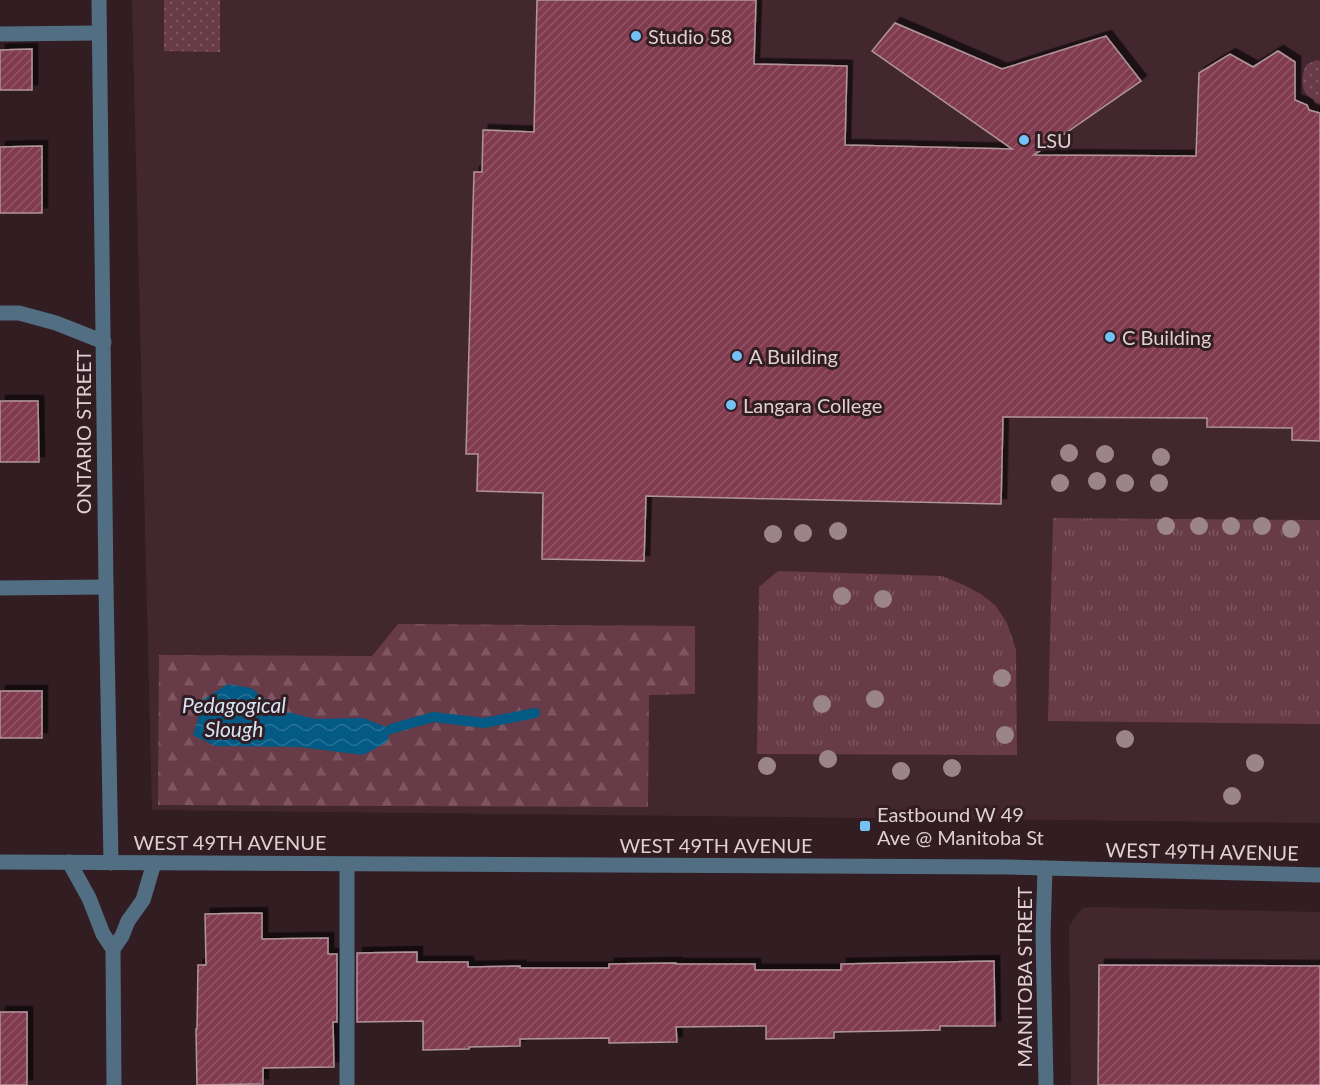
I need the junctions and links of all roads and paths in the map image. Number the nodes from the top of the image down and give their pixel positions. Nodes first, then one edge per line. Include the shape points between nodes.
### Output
1 (99, 0) edge
2 (99, 33) junction
3 (0, 34) edge
4 (0, 313) edge
5 (104, 342) junction
6 (106, 587) junction
7 (0, 588) edge
8 (0, 862) edge
9 (69, 862) junction
10 (111, 863) junction
11 (154, 863) junction
12 (347, 864) junction
13 (1045, 868) junction
14 (1320, 875) edge
15 (113, 949) junction
16 (114, 1085) edge
17 (347, 1085) edge
18 (1046, 1085) edge

1 - 2 street, ONTARIO STREET
2 - 3 street
2 - 5 street, ONTARIO STREET
4 - 5 street via 19,313 56,323
5 - 6 street, ONTARIO STREET
6 - 7 street
6 - 10 street, ONTARIO STREET
8 - 9 street, WEST 49TH AVENUE
9 - 10 street, WEST 49TH AVENUE
9 - 15 street
10 - 11 street, WEST 49TH AVENUE
11 - 12 street, WEST 49TH AVENUE
11 - 15 street via 143,900
12 - 13 street, WEST 49TH AVENUE
12 - 17 street
13 - 14 street, WEST 49TH AVENUE
13 - 18 street, MANITOBA STREET
15 - 16 street

